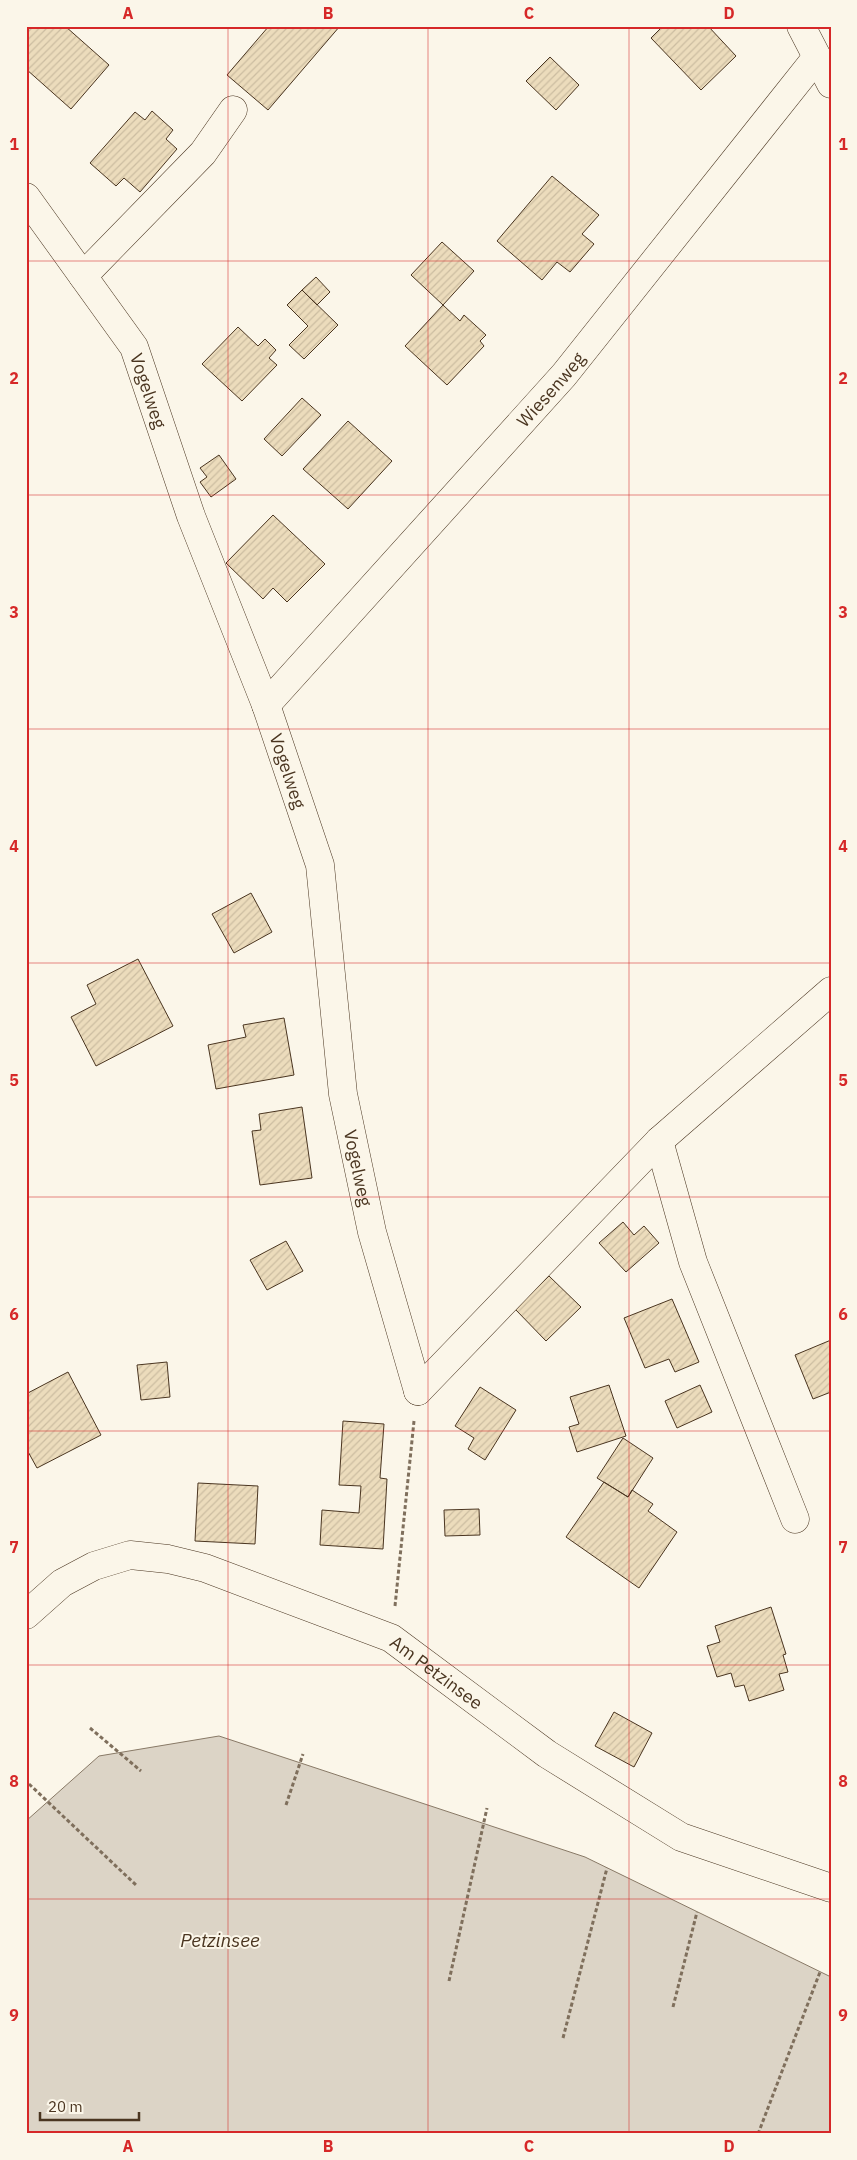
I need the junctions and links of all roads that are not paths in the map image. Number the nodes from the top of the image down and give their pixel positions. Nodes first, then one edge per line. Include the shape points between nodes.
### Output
1 (801, 26) edge
2 (817, 57) junction
3 (831, 84) edge
4 (233, 110) dead end
5 (26, 197) edge
6 (83, 276) junction
7 (266, 705) junction
8 (831, 992) edge
9 (659, 1141) junction
10 (794, 1519) dead end
11 (26, 1615) edge
12 (831, 1888) edge

1 - 2 street
2 - 3 street
2 - 7 street, Wiesenweg via 564,375
4 - 6 street via 203,153
5 - 6 street, Vogelweg
6 - 7 street, Vogelweg via 134,347 191,516
7 - 9 street, Vogelweg via 320,865 343,1094 372,1232 418,1391
8 - 9 street
9 - 10 street via 693,1262
11 - 12 street, Am Petzinsee via 62,1583 94,1566 130,1555 168,1558 205,1568 392,1638 547,1754 681,1837

